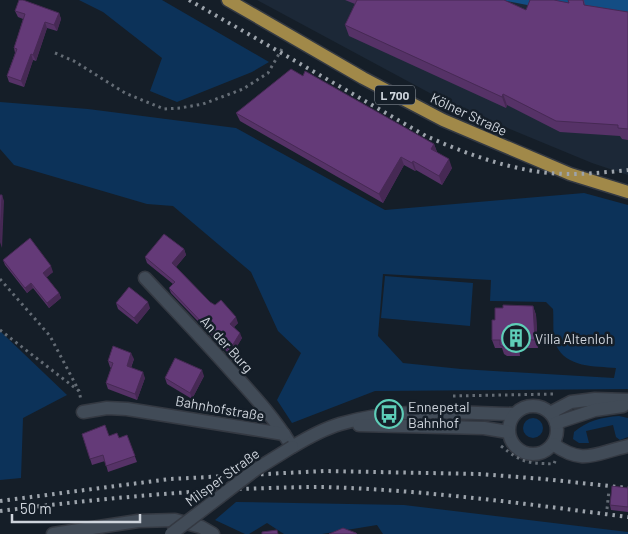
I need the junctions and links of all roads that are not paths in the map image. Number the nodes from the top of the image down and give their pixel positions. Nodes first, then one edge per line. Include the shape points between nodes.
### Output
1 (228, 0) edge
2 (628, 192) edge
3 (144, 278) dead end
4 (628, 400) edge
5 (628, 406) edge
6 (83, 412) road end
7 (515, 414) junction
8 (553, 418) junction
9 (340, 424) junction
10 (508, 432) junction
11 (284, 434) junction
12 (628, 446) edge
13 (292, 447) junction
14 (558, 447) junction
15 (53, 534) edge
16 (171, 534) edge
17 (213, 534) edge

1 - 2 main road, Kölner Straße / L 700 via 363,78 444,120 570,174
3 - 11 street, An der Burg via 205,341
4 - 8 street via 571,402
5 - 8 street
6 - 11 street, Bahnhofstraße via 127,408
7 - 8 street via 528,406 544,409
7 - 9 street via 389,414
7 - 10 street
8 - 14 street
9 - 10 street via 484,428
9 - 13 street
10 - 14 street via 514,446 526,454
11 - 13 street
12 - 14 street via 587,457
13 - 16 street, Milsper Straße, bridge via 255,470
15 - 17 street via 138,521 175,520

